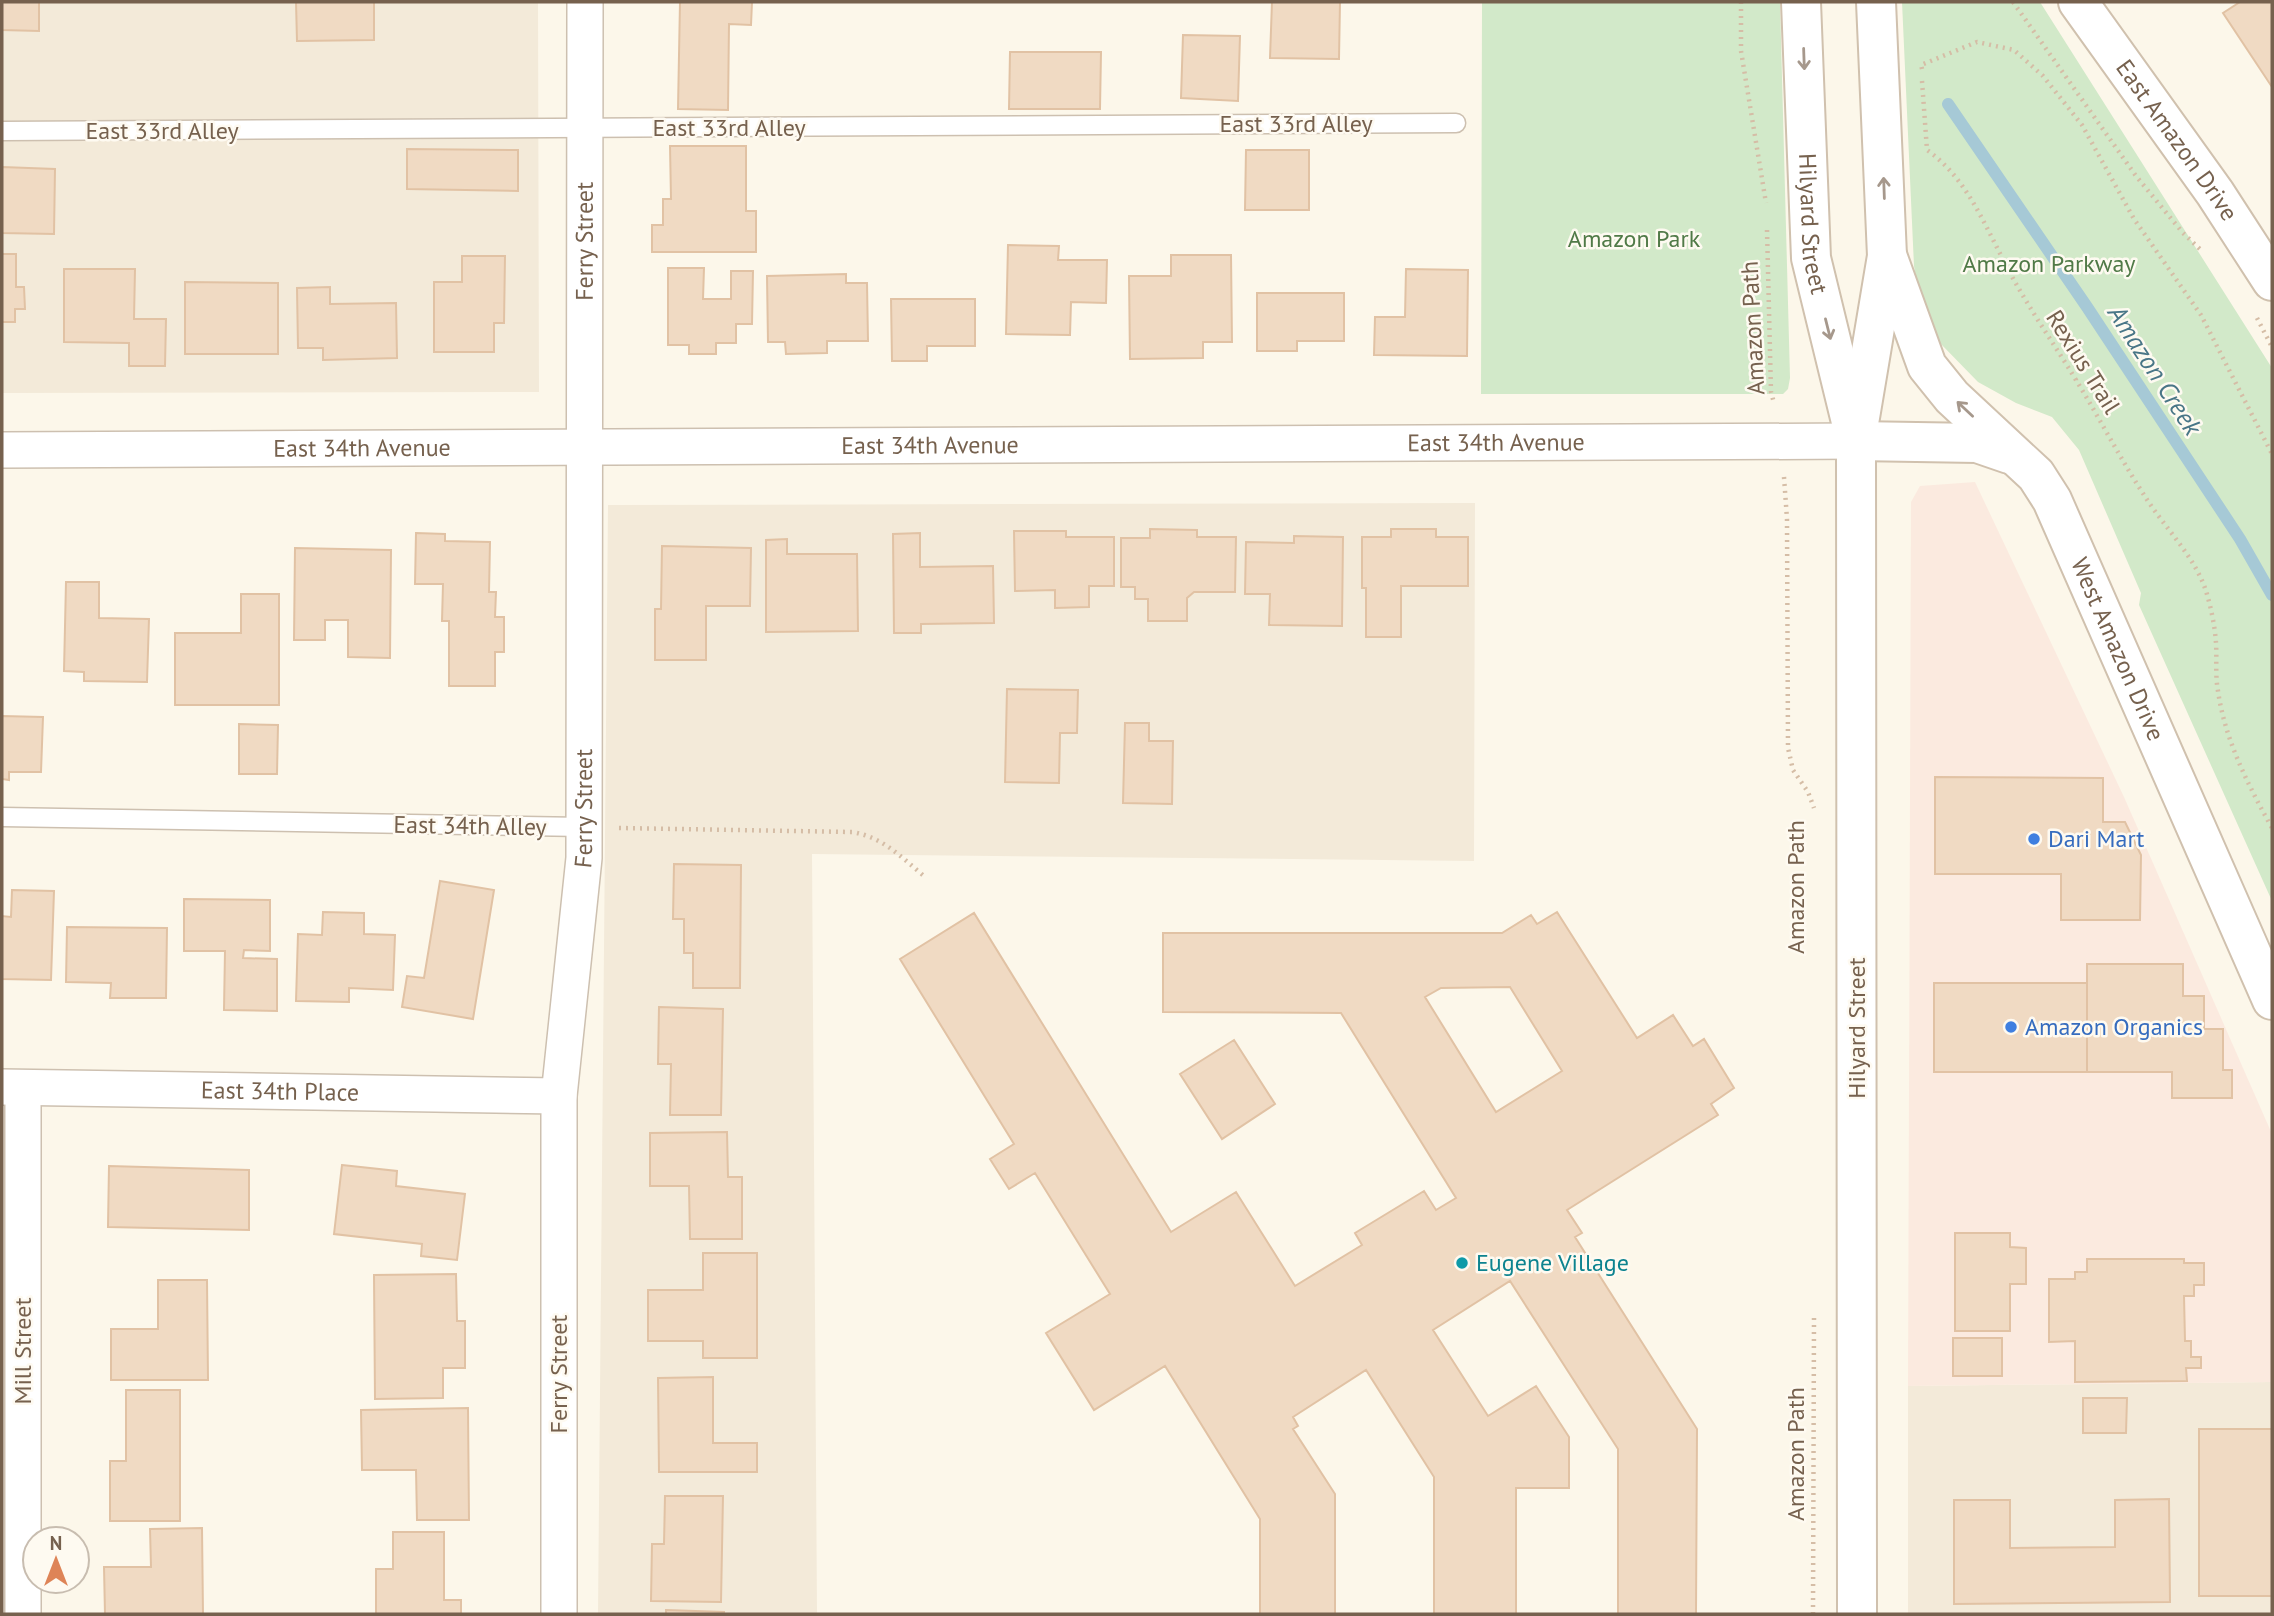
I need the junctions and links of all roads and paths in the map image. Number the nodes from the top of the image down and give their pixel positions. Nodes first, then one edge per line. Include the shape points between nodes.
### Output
1 (585, 2) edge
2 (1741, 2) edge
3 (1801, 2) edge
4 (1876, 2) edge
5 (2014, 2) edge
6 (2078, 2) edge
7 (1456, 123) dead end
8 (584, 129) junction
9 (2, 131) edge
10 (1766, 215) dead end
11 (1767, 229) dead end
12 (2206, 255) dead end
13 (1887, 256) junction
14 (2272, 281) edge
15 (2256, 315) dead end
16 (2272, 346) edge
17 (1782, 440) junction
18 (1856, 441) junction
19 (584, 447) junction
20 (2, 450) edge
21 (2272, 454) edge
22 (2015, 456) junction
23 (1815, 815) dead end
24 (2, 817) edge
25 (584, 827) junction
26 (2272, 828) edge
27 (924, 876) dead end
28 (2272, 1000) edge
29 (13, 1087) edge
30 (559, 1096) junction
31 (1814, 1309) dead end
32 (23, 1614) edge
33 (559, 1614) edge
34 (1813, 1614) edge
35 (1857, 1614) edge

1 - 8 street, Ferry Street
2 - 10 path via 1741,51
3 -> 18 main road, Hilyard Street via 1811,258
13 -> 4 main road, Hilyard Street
5 - 12 path via 2136,176
6 - 14 main road, East Amazon Drive
7 - 8 lane, East 33rd Alley
8 - 9 lane, East 33rd Alley
8 - 19 street, Ferry Street
11 - 17 path, Amazon Path via 1771,392
13 - 18 main road, Hilyard Street
22 -> 13 main road via 1952,397 1927,366
15 - 16 path
17 - 18 street, East 34th Avenue
17 - 19 street, East 34th Avenue
17 - 23 path, Amazon Path via 1788,748 1793,770 1808,792
18 - 22 main road, West Amazon Drive via 1977,443
18 - 35 main road, Hilyard Street
19 - 20 street, East 34th Avenue
19 - 25 street, Ferry Street
21 - 26 path, Rexius Trail via 2200,315 2134,219 2082,125 2043,76 2014,50 1977,43 1921,65 1927,150 1954,175 1972,201 2020,293 2206,590 2216,640 2217,690 2227,734
22 - 28 main road, West Amazon Drive via 2036,475 2052,500
24 - 25 lane, East 34th Alley
25 - 27 path, East 34th Alley via 852,832 884,842
25 - 30 street, Ferry Street
29 - 30 street, East 34th Place
29 - 32 street, Mill Street
30 - 33 street, Ferry Street
31 - 34 path, Amazon Path

